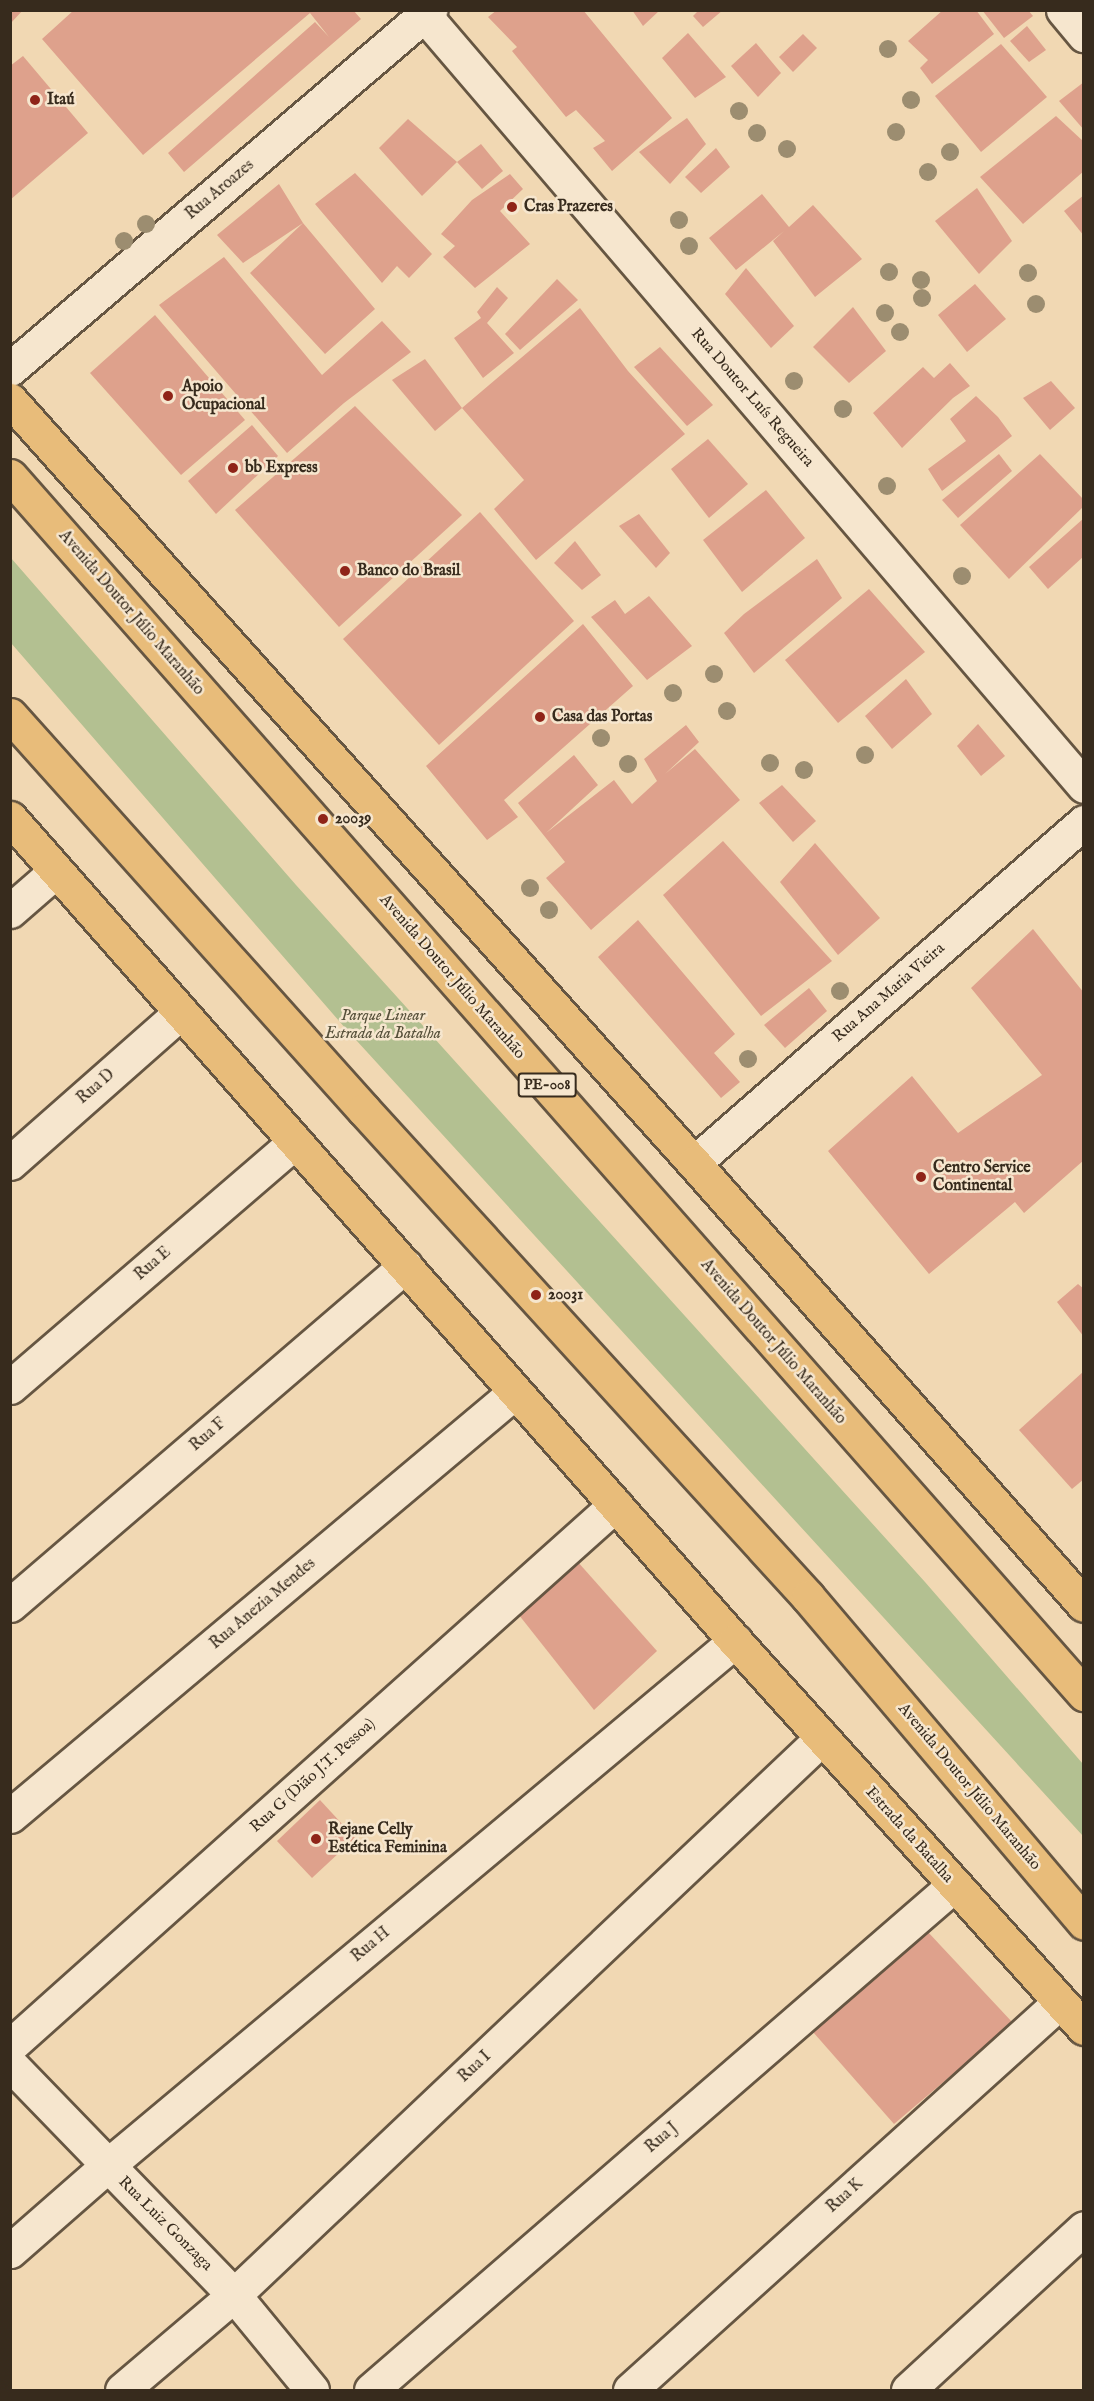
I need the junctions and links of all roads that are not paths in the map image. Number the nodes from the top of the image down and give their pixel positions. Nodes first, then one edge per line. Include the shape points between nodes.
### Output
1 (1063, 10) edge
2 (425, 12) edge
3 (1083, 35) edge
4 (10, 369) edge
5 (10, 400) edge
6 (10, 476) edge
7 (10, 715) edge
8 (1083, 786) edge
9 (10, 818) edge
10 (1083, 822) edge
11 (56, 870) junction
12 (10, 911) edge
13 (181, 1012) junction
14 (295, 1142) junction
15 (10, 1163) edge
16 (694, 1163) junction
17 (405, 1266) junction
18 (10, 1387) edge
19 (515, 1392) junction
20 (615, 1505) junction
21 (10, 1605) edge
22 (1083, 1605) edge
23 (735, 1641) junction
24 (1083, 1694) edge
25 (822, 1738) junction
26 (10, 1816) edge
27 (954, 1885) junction
28 (1083, 1923) edge
29 (1060, 2002) junction
30 (1083, 2028) edge
31 (10, 2046) edge
32 (10, 2064) edge
33 (107, 2166) junction
34 (1083, 2228) edge
35 (10, 2251) edge
36 (234, 2295) junction
37 (122, 2391) edge
38 (312, 2391) edge
39 (371, 2391) edge
40 (630, 2391) edge
41 (908, 2391) edge

1 - 3 street
2 - 4 street, Rua Aroazes
2 - 8 street, Rua Doutor Luís Regueira
5 - 16 main road
6 - 24 main road, Avenida Doutor Júlio Maranhão / PE-008
7 - 28 main road, Avenida Doutor Júlio Maranhão via 808,1597
9 - 11 main road
10 - 16 street, Rua Ana Maria Vieira
11 - 12 street
11 - 13 main road
13 - 14 main road
13 - 15 street, Rua D
14 - 17 main road
14 - 18 street, Rua E
16 - 22 main road
17 - 19 main road
17 - 21 street, Rua F
19 - 20 main road
19 - 26 street, Rua Anezia Mendes
20 - 23 main road
20 - 31 street, Rua G (Dião J.T. Pessoa)
23 - 25 main road, Estrada da Batalha
23 - 33 street, Rua H
25 - 27 main road, Estrada da Batalha
25 - 36 street, Rua I
27 - 29 main road, Estrada da Batalha
27 - 39 street, Rua J
29 - 30 main road, Estrada da Batalha
29 - 40 street, Rua K
32 - 33 street, Rua Luiz Gonzaga
33 - 35 street, Rua H
33 - 36 street, Rua Luiz Gonzaga
34 - 41 street
36 - 37 street, Rua I
36 - 38 street, Rua Luiz Gonzaga

